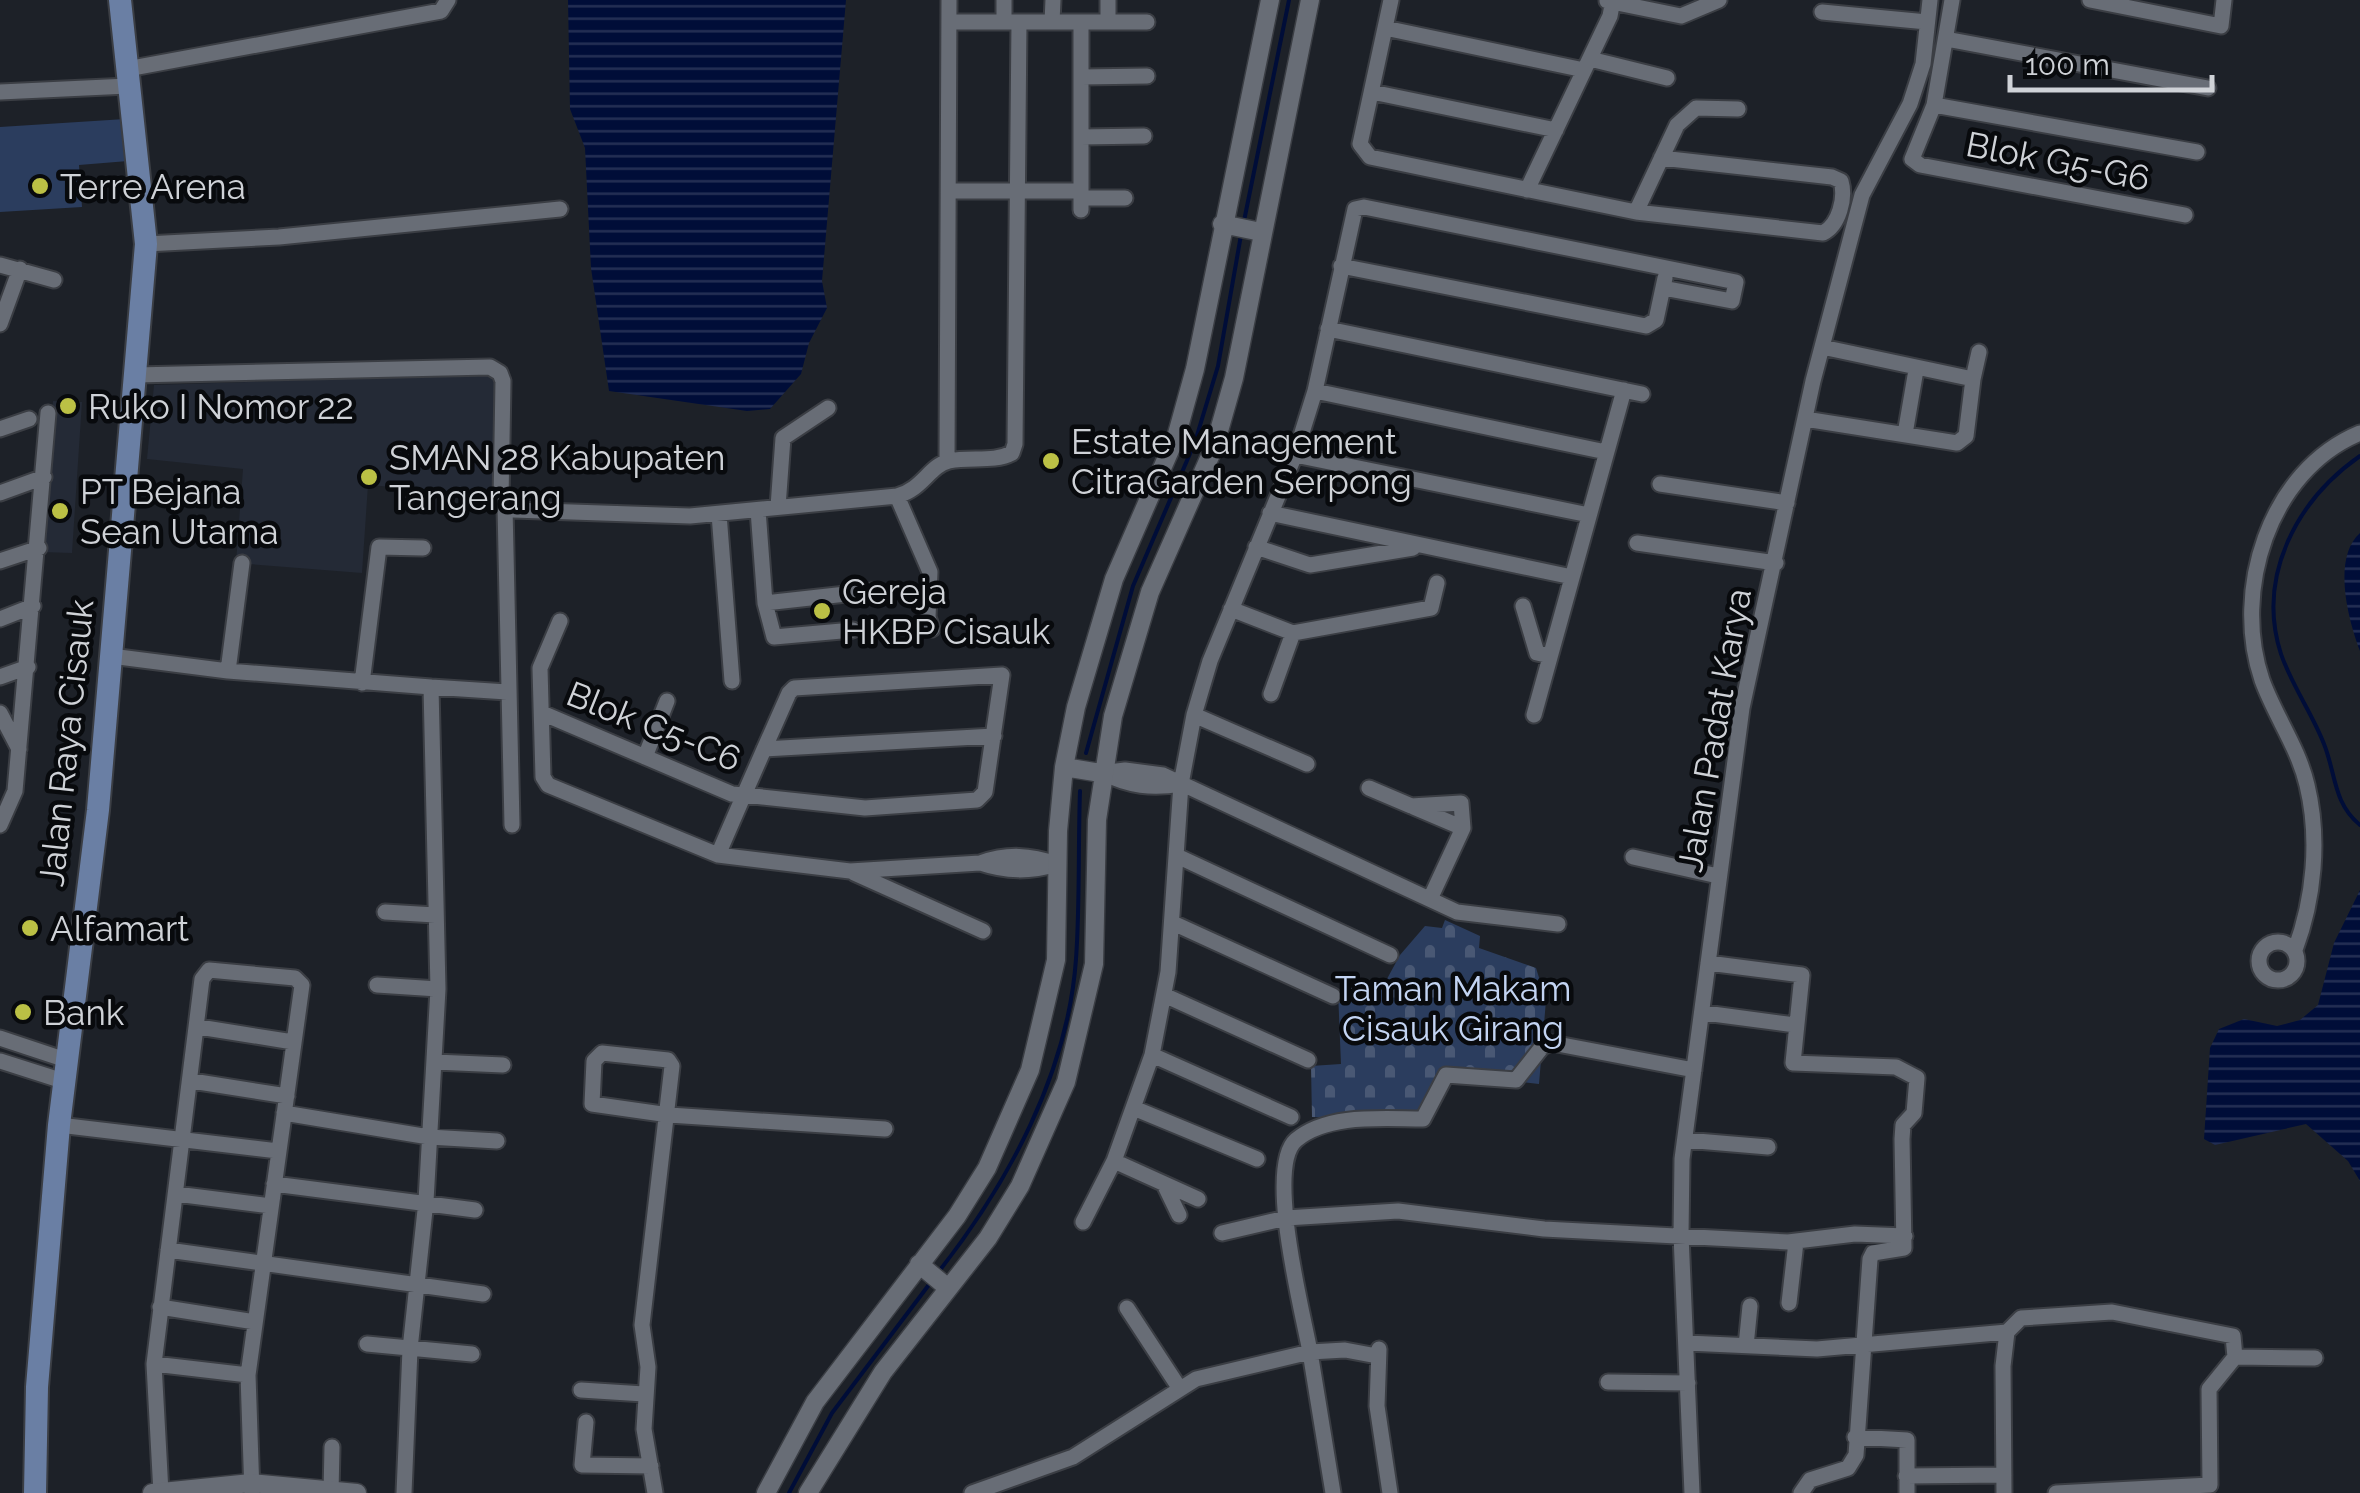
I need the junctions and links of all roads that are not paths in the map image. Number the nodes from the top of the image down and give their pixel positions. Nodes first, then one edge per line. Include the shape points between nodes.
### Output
1 (120, 0) edge
2 (448, 0) edge
3 (949, 0) edge
4 (1004, 0) edge
5 (1053, 0) edge
6 (1108, 0) edge
7 (1270, 0) edge
8 (1310, 0) edge
9 (1391, 0) edge
10 (1719, 0) edge
11 (1930, 0) edge
12 (1952, 0) edge
13 (2090, 0) edge
14 (2224, 0) edge
15 (1610, 1) edge
16 (1822, 12) dead end
17 (949, 22) junction
18 (1011, 22) junction
19 (1052, 22) junction
20 (1081, 22) junction
21 (1108, 22) junction
22 (1147, 22) dead end
23 (1927, 22) junction
24 (1385, 28) junction
25 (1946, 39) junction
26 (1587, 64) junction
27 (1082, 76) junction
28 (1148, 76) dead end
29 (128, 77) junction
30 (1666, 78) dead end
31 (2208, 88) dead end
32 (0, 92) edge
33 (1372, 92) junction
34 (1934, 105) junction
35 (1738, 108) dead end
36 (1556, 130) junction
37 (1144, 136) dead end
38 (1081, 137) junction
39 (2197, 152) dead end
40 (1661, 158) junction
41 (1527, 190) junction
42 (949, 191) junction
43 (1020, 191) junction
44 (1125, 198) dead end
45 (1081, 200) junction
46 (560, 209) dead end
47 (1636, 212) junction
48 (2185, 215) dead end
49 (1222, 224) junction
50 (1261, 232) junction
51 (146, 244) junction
52 (0, 264) edge
53 (1341, 266) junction
54 (20, 269) junction
55 (1667, 270) junction
56 (54, 280) dead end
57 (1663, 288) junction
58 (1, 315) edge
59 (1328, 328) junction
60 (1822, 347) junction
61 (1980, 352) dead end
62 (1916, 370) junction
63 (135, 375) junction
64 (1973, 379) junction
65 (1314, 390) junction
66 (1624, 390) junction
67 (1642, 394) dead end
68 (828, 408) dead end
69 (48, 413) dead end
70 (29, 419) dead end
71 (1805, 419) junction
72 (0, 429) edge
73 (2360, 433) edge
74 (1904, 434) junction
75 (1606, 452) junction
76 (1295, 455) junction
77 (947, 461) junction
78 (44, 477) junction
79 (1660, 484) dead end
80 (0, 493) edge
81 (897, 496) junction
82 (1787, 503) junction
83 (778, 507) junction
84 (505, 508) junction
85 (758, 510) junction
86 (720, 514) junction
87 (1270, 514) junction
88 (1589, 514) junction
89 (1637, 543) dead end
90 (1425, 546) junction
91 (1256, 547) junction
92 (38, 548) junction
93 (423, 548) dead end
94 (0, 562) edge
95 (242, 563) dead end
96 (1776, 563) junction
97 (1572, 577) junction
98 (1437, 583) dead end
99 (873, 592) dead end
100 (764, 604) junction
101 (33, 606) junction
102 (1523, 606) dead end
103 (1231, 608) junction
104 (0, 620) edge
105 (560, 621) dead end
106 (932, 629) dead end
107 (853, 630) dead end
108 (1294, 633) junction
109 (110, 656) junction
110 (1550, 656) junction
111 (28, 667) junction
112 (228, 671) junction
113 (0, 677) edge
114 (732, 681) dead end
115 (362, 684) junction
116 (431, 687) junction
117 (507, 692) junction
118 (1272, 694) dead end
119 (667, 701) dead end
120 (0, 712) edge
121 (542, 713) junction
122 (1534, 714) dead end
123 (1194, 715) junction
124 (994, 736) junction
125 (19, 749) junction
126 (764, 749) junction
127 (645, 757) junction
128 (1306, 764) dead end
129 (1064, 767) junction
130 (1102, 773) junction
131 (1181, 784) junction
132 (1369, 788) dead end
133 (744, 796) junction
134 (2, 817) edge
135 (512, 825) dead end
136 (718, 856) junction
137 (1177, 856) junction
138 (1633, 857) dead end
139 (1057, 864) junction
140 (850, 871) junction
141 (1718, 876) junction
142 (1430, 900) junction
143 (384, 912) dead end
144 (435, 915) junction
145 (1173, 924) junction
146 (1558, 924) dead end
147 (983, 931) dead end
148 (2295, 950) dead end
149 (1390, 955) dead end
150 (1708, 963) junction
151 (377, 985) dead end
152 (438, 990) junction
153 (1164, 995) junction
154 (1333, 996) dead end
155 (1705, 1013) junction
156 (1796, 1025) junction
157 (199, 1027) junction
158 (0, 1038) edge
159 (293, 1042) junction
160 (1152, 1056) junction
161 (0, 1060) edge
162 (1308, 1060) dead end
163 (435, 1062) junction
164 (502, 1065) dead end
165 (1694, 1070) junction
166 (64, 1071) junction
167 (192, 1081) junction
168 (285, 1104) junction
169 (1136, 1109) junction
170 (669, 1115) junction
171 (1291, 1117) dead end
172 (59, 1125) junction
173 (885, 1129) dead end
174 (430, 1138) junction
175 (184, 1140) junction
176 (1685, 1140) junction
177 (497, 1141) dead end
178 (1768, 1147) dead end
179 (278, 1151) junction
180 (1256, 1158) dead end
181 (1114, 1161) junction
182 (274, 1184) junction
183 (1164, 1184) junction
184 (176, 1194) junction
185 (1198, 1199) dead end
186 (426, 1201) junction
187 (271, 1206) junction
188 (475, 1210) dead end
189 (1179, 1215) dead end
190 (1286, 1218) junction
191 (1082, 1222) dead end
192 (1222, 1233) dead end
193 (1681, 1235) junction
194 (1904, 1236) junction
195 (1796, 1242) junction
196 (168, 1250) junction
197 (261, 1262) junction
198 (919, 1264) junction
199 (419, 1282) junction
200 (948, 1288) junction
201 (483, 1294) dead end
202 (1790, 1302) dead end
203 (1750, 1306) dead end
204 (160, 1307) junction
205 (1127, 1308) dead end
206 (255, 1322) junction
207 (2008, 1332) junction
208 (1863, 1343) junction
209 (367, 1344) dead end
210 (1687, 1344) junction
211 (1746, 1346) junction
212 (410, 1349) junction
213 (1310, 1352) junction
214 (472, 1354) dead end
215 (2235, 1357) junction
216 (2316, 1358) dead end
217 (154, 1364) junction
218 (248, 1375) junction
219 (1608, 1382) dead end
220 (1688, 1384) junction
221 (580, 1390) dead end
222 (1180, 1390) junction
223 (644, 1394) junction
224 (586, 1422) dead end
225 (1855, 1437) junction
226 (332, 1447) dead end
227 (651, 1466) junction
228 (2004, 1476) junction
229 (1907, 1485) edge
230 (252, 1488) edge
231 (331, 1491) edge
232 (161, 1492) edge
233 (35, 1493) edge
234 (152, 1493) edge
235 (357, 1493) edge
236 (404, 1493) edge
237 (655, 1493) edge
238 (766, 1493) edge
239 (808, 1493) edge
240 (972, 1493) edge
241 (1332, 1493) edge
242 (1390, 1493) edge
243 (1692, 1493) edge
244 (1802, 1493) edge
245 (2004, 1493) edge
246 (2056, 1493) edge

1 - 29 main road, Jalan Raya Cisauk
2 - 29 street via 442,11
3 - 17 street
4 - 18 street
5 - 19 street
6 - 21 street
7 - 49 street
8 - 50 street
9 - 24 street
10 - 15 street via 1681,16
11 - 23 street, Jalan Padat Karya
12 - 25 street
13 - 14 street via 2220,26
15 - 26 street
16 - 23 street
17 - 18 street
17 - 42 street
18 - 19 street
18 - 43 street
19 - 20 street
20 - 21 street
20 - 27 street
21 - 22 street
23 - 60 street, Jalan Padat Karya via 1910,104 1862,196
24 - 26 street
24 - 33 street
25 - 31 street
25 - 34 street
26 - 30 street
26 - 36 street
27 - 28 street
27 - 38 street
29 - 32 street
29 - 51 main road, Jalan Raya Cisauk
33 - 36 street
33 - 41 street via 1360,144 1370,158
34 - 39 street
34 - 48 street, Blok G5-G6 via 1912,150 1920,165
35 - 40 street via 1696,108 1677,125
36 - 41 street
37 - 38 street
38 - 45 street
40 - 47 street
40 - 47 street via 1832,177 1844,192 1834,225 1823,233
41 - 47 street
42 - 43 street
42 - 77 street
43 - 45 street
43 - 77 street via 1015,444 1003,458
44 - 45 street
46 - 51 street
49 - 50 street
49 - 129 street via 1177,434 1114,579
50 - 130 street via 1215,445 1150,592
51 - 63 main road, Jalan Raya Cisauk
52 - 54 street
53 - 55 street via 1352,214 1364,207
53 - 57 street via 1646,326 1656,320
53 - 59 street
54 - 56 street
54 - 58 street
55 - 57 street
55 - 57 street via 1736,282 1732,301
59 - 65 street
59 - 66 street
60 - 62 street
60 - 71 street, Jalan Padat Karya
61 - 64 street
62 - 64 street
62 - 74 street
63 - 84 street via 490,367 503,381
63 - 109 main road, Jalan Raya Cisauk
64 - 74 street via 1962,444
65 - 75 street
65 - 76 street
66 - 67 street
66 - 75 street
68 - 83 street via 783,438
69 - 78 street
70 - 72 street
71 - 74 street
71 - 82 street, Jalan Padat Karya
73 - 148 street via 2292,487 2272,522 2251,599 2252,644 2263,683 2293,740 2314,829
75 - 88 street
76 - 87 street
76 - 88 street
77 - 81 street via 914,492
78 - 80 street
78 - 92 street
79 - 82 street
81 - 83 street
81 - 106 street via 930,572
82 - 96 street, Jalan Padat Karya
83 - 85 street
84 - 86 street
84 - 117 street
85 - 86 street
85 - 100 street
86 - 114 street
87 - 90 street
87 - 91 street
88 - 97 street
89 - 96 street
90 - 91 street via 1310,565
90 - 97 street
91 - 103 street
92 - 94 street
92 - 101 street
93 - 115 street via 379,547
95 - 112 street
96 - 141 street, Jalan Padat Karya via 1742,708
97 - 110 street
98 - 108 street via 1430,608
99 - 100 street
100 - 107 street via 777,640
101 - 104 street
101 - 111 street
102 - 110 street via 1537,653
103 - 108 street
103 - 123 street
105 - 121 street via 540,668
108 - 118 street
109 - 112 street
109 - 166 main road, Jalan Raya Cisauk via 98,810
110 - 122 street
111 - 113 street
111 - 125 street
112 - 115 street
115 - 116 street
116 - 117 street
116 - 144 street
117 - 135 street
119 - 127 street
120 - 125 street
121 - 127 street, Blok C5-C6
121 - 136 street via 548,785
123 - 128 street
123 - 131 street
124 - 126 street
124 - 126 street via 1004,678 999,672 800,686 789,693
124 - 133 street, Blok C5-C6 via 985,792 977,800 865,808
125 - 134 street via 15,791
126 - 133 street
127 - 133 street, Blok C5-C6
129 - 130 street
129 - 139 street
130 - 131 street via 1124,784
130 - 200 street via 1094,964 1066,1082 1020,1186
131 - 137 street
131 - 142 street
132 - 142 street via 1463,828
133 - 136 street
136 - 140 street
137 - 145 street
137 - 149 street
138 - 141 street
139 - 140 street via 1035,870 980,863
139 - 198 street via 1056,960 1030,1070 987,1168
140 - 147 street
141 - 150 street, Jalan Padat Karya
142 - 146 street via 1458,912
143 - 144 street
144 - 152 street
145 - 153 street
145 - 154 street
150 - 155 street, Jalan Padat Karya
150 - 156 street via 1802,975
151 - 152 street
152 - 163 street
153 - 160 street
153 - 162 street
155 - 156 street
155 - 165 street, Jalan Padat Karya
156 - 194 street via 1793,1063 1896,1068 1917,1078 1914,1113 1903,1125
157 - 159 street
157 - 159 street via 202,979 209,970 295,978 302,985
157 - 167 street
158 - 166 street
159 - 168 street
160 - 169 street
160 - 171 street
161 - 166 street
163 - 164 street
163 - 174 street
165 - 176 street, Jalan Padat Karya
165 - 190 street via 1562,1042 1542,1047 1516,1080 1446,1075 1424,1118 1359,1120 1296,1140 1286,1158
166 - 172 main road, Jalan Raya Cisauk
167 - 168 street
167 - 175 street
168 - 174 street
168 - 179 street
169 - 180 street
169 - 181 street
170 - 170 street via 668,1060 597,1056 589,1103
170 - 173 street
170 - 223 street via 642,1325
172 - 175 street
172 - 233 main road, Jalan Raya Cisauk via 38,1370
174 - 177 street
174 - 186 street
175 - 179 street
175 - 184 street
176 - 178 street
176 - 193 street, Jalan Padat Karya
179 - 182 street
181 - 183 street
181 - 191 street
182 - 186 street
182 - 187 street
183 - 185 street
183 - 189 street
184 - 187 street
184 - 196 street
186 - 188 street
186 - 199 street
187 - 197 street
190 - 192 street
190 - 193 street via 1417,1211 1544,1229
190 - 213 street
193 - 195 street
193 - 210 street, Jalan Padat Karya
194 - 195 street
194 - 208 street via 1904,1248 1870,1259
195 - 202 street
196 - 197 street
196 - 204 street
197 - 199 street
197 - 206 street
198 - 200 street
198 - 238 street via 815,1402
199 - 201 street
199 - 212 street
200 - 239 street via 848,1422
203 - 211 street
204 - 206 street
204 - 217 street
205 - 222 street
206 - 218 street
207 - 208 street
207 - 215 street via 2021,1318 2112,1312 2228,1333
207 - 228 street
208 - 211 street
208 - 225 street
209 - 212 street
210 - 211 street
210 - 220 street, Jalan Padat Karya
212 - 214 street
212 - 236 street
213 - 222 street via 1226,1370
213 - 241 street
213 - 242 street via 1378,1352 1377,1406
215 - 216 street
215 - 246 street via 2209,1389 2210,1485
217 - 218 street
217 - 232 street
218 - 230 street
219 - 220 street
220 - 243 street, Jalan Padat Karya
221 - 223 street
222 - 240 street via 1072,1457
223 - 227 street
224 - 227 street via 582,1466
225 - 229 street via 1906,1440
225 - 244 street via 1856,1456 1848,1468 1817,1476
226 - 231 street
227 - 237 street
228 - 229 street
228 - 245 street
230 - 231 street
230 - 232 street
231 - 235 street
232 - 234 street

